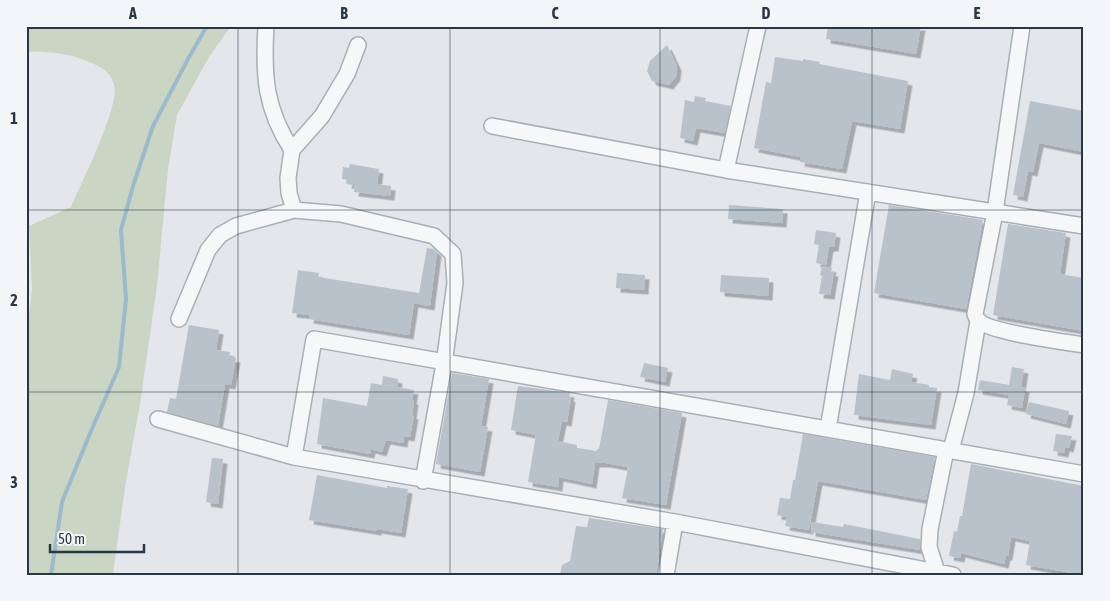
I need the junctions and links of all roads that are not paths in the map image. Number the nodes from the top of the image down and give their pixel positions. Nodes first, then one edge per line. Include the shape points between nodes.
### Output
1 (266, 26) edge
2 (758, 26) edge
3 (1022, 26) edge
4 (358, 45) dead end
5 (492, 126) dead end
6 (292, 150) junction
7 (726, 170) junction
8 (868, 192) junction
9 (294, 210) junction
10 (995, 212) junction
11 (1084, 226) edge
12 (179, 319) dead end
13 (978, 321) junction
14 (1084, 345) edge
15 (158, 419) dead end
16 (828, 429) junction
17 (949, 450) junction
18 (294, 457) junction
19 (1084, 474) edge
20 (423, 481) dead end
21 (675, 522) junction
22 (931, 572) edge
23 (666, 575) edge
24 (953, 575) edge

1 - 6 street via 264,54 271,109
2 - 7 street
3 - 10 street
4 - 6 street via 347,74 327,107
5 - 7 street
6 - 9 street via 288,178
7 - 8 street
8 - 10 street
8 - 16 street
9 - 12 street via 236,226 220,235 208,250
9 - 20 street via 341,214 434,236 453,254 455,283
10 - 11 street
10 - 13 street via 976,305
13 - 14 street via 1003,330
13 - 17 street via 966,393
15 - 18 street
16 - 17 street
16 - 18 street via 314,339
17 - 19 street
17 - 22 street via 930,529
18 - 21 street
21 - 22 street
21 - 23 street
22 - 24 street

